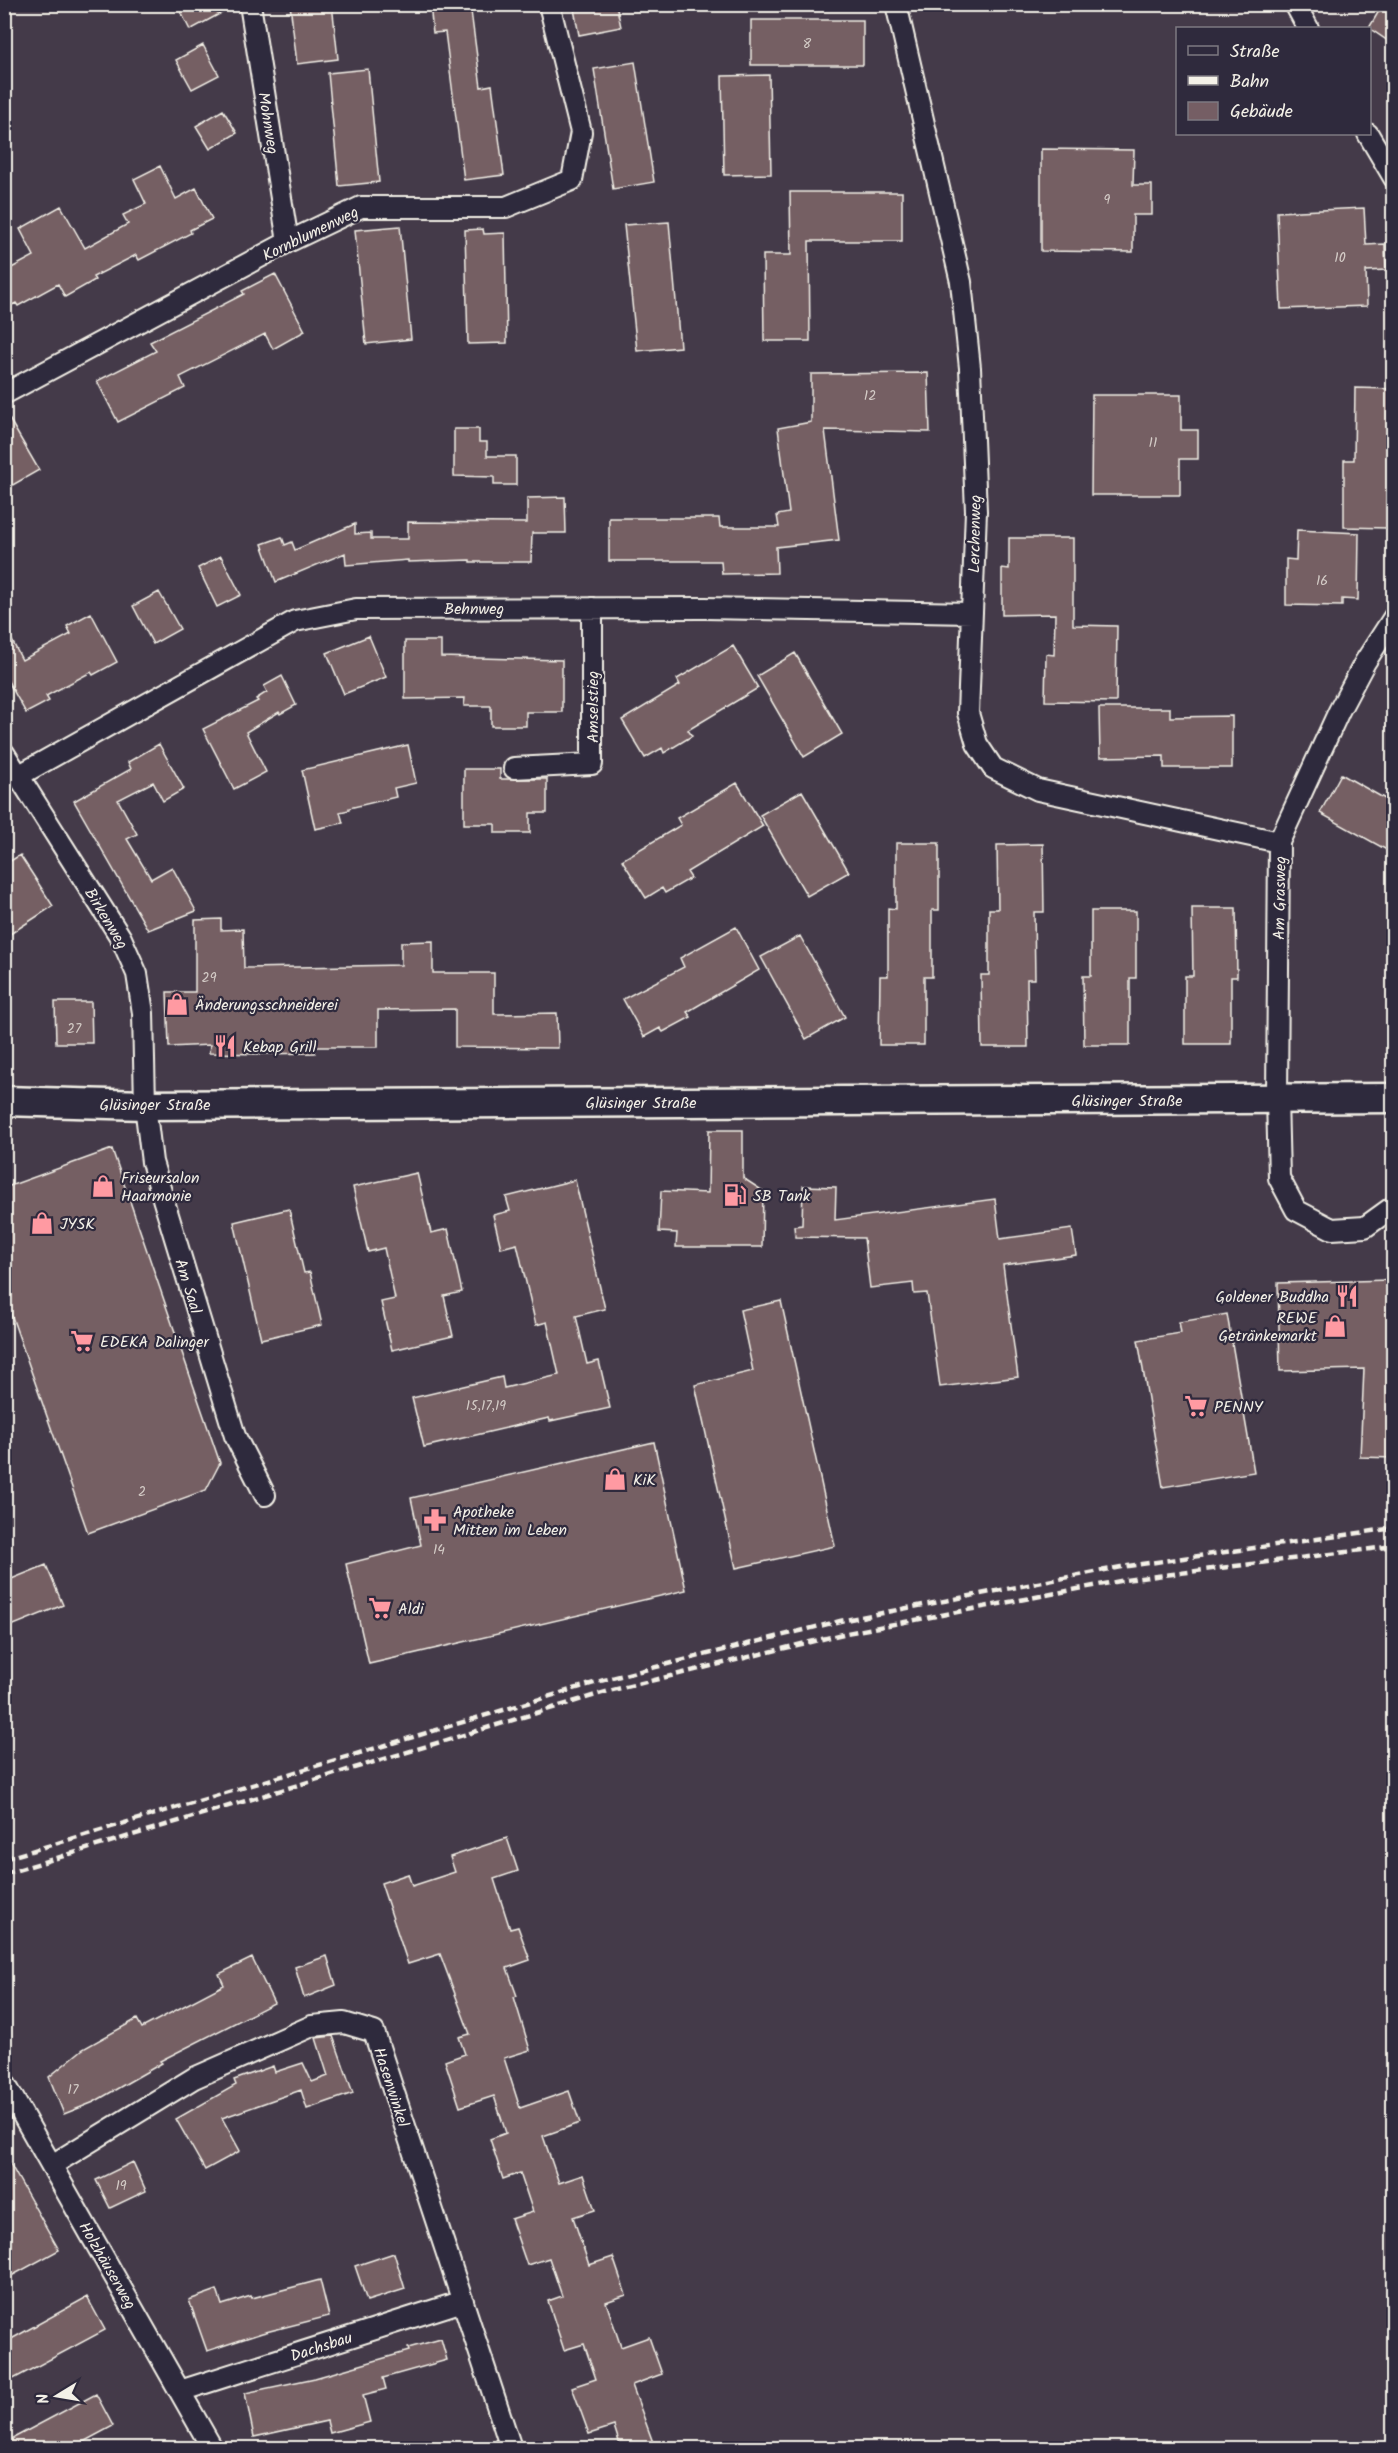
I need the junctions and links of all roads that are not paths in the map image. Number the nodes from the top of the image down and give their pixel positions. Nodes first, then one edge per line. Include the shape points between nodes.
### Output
1 (250, 4) edge
2 (549, 4) edge
3 (896, 4) edge
4 (1294, 4) edge
5 (1307, 27) edge
6 (1369, 135) edge
7 (1394, 178) edge
8 (288, 242) junction
9 (4, 394) edge
10 (592, 608) junction
11 (972, 613) junction
12 (1394, 617) edge
13 (4, 753) edge
14 (514, 768) dead end
15 (18, 776) junction
16 (1280, 842) junction
17 (1277, 1098) junction
18 (1394, 1098) edge
19 (4, 1101) edge
20 (145, 1105) junction
21 (1394, 1206) edge
22 (265, 1495) dead end
23 (4, 2082) edge
24 (51, 2165) junction
25 (463, 2301) junction
26 (180, 2391) junction
27 (212, 2448) edge
28 (511, 2448) edge

1 - 8 street, Mohnweg
2 - 8 street, Kornblumenweg via 581,132 572,180 506,207 361,207
3 - 11 street, Lerchenweg via 961,282 970,368 976,511
4 - 5 street
6 - 7 street
8 - 9 street, Kornblumenweg
10 - 11 street, Behnweg
10 - 14 street, Amselstieg via 592,764
10 - 15 street, Behnweg via 356,609 295,621
11 - 16 street, Lerchenweg via 968,713 977,744 993,768 1038,789
12 - 16 street, Am Grasweg via 1339,711
13 - 15 street, Birkenweg
15 - 20 street, Birkenweg via 121,938 137,974 143,1013
16 - 17 street, Am Grasweg
17 - 18 main road, Glüsinger Straße
17 - 20 main road, Glüsinger Straße
17 - 21 street via 1279,1178 1296,1210 1332,1229 1365,1227
19 - 20 main road, Glüsinger Straße
20 - 22 street, Am Saal via 152,1162 235,1436
23 - 24 street, Holzhäuserweg
24 - 25 street, Hasenwinkel via 194,2078 312,2026 344,2023 374,2032
24 - 26 street, Holzhäuserweg
25 - 26 street, Dachsbau
25 - 28 street, Hasenwinkel
26 - 27 street, Holzhäuserweg

